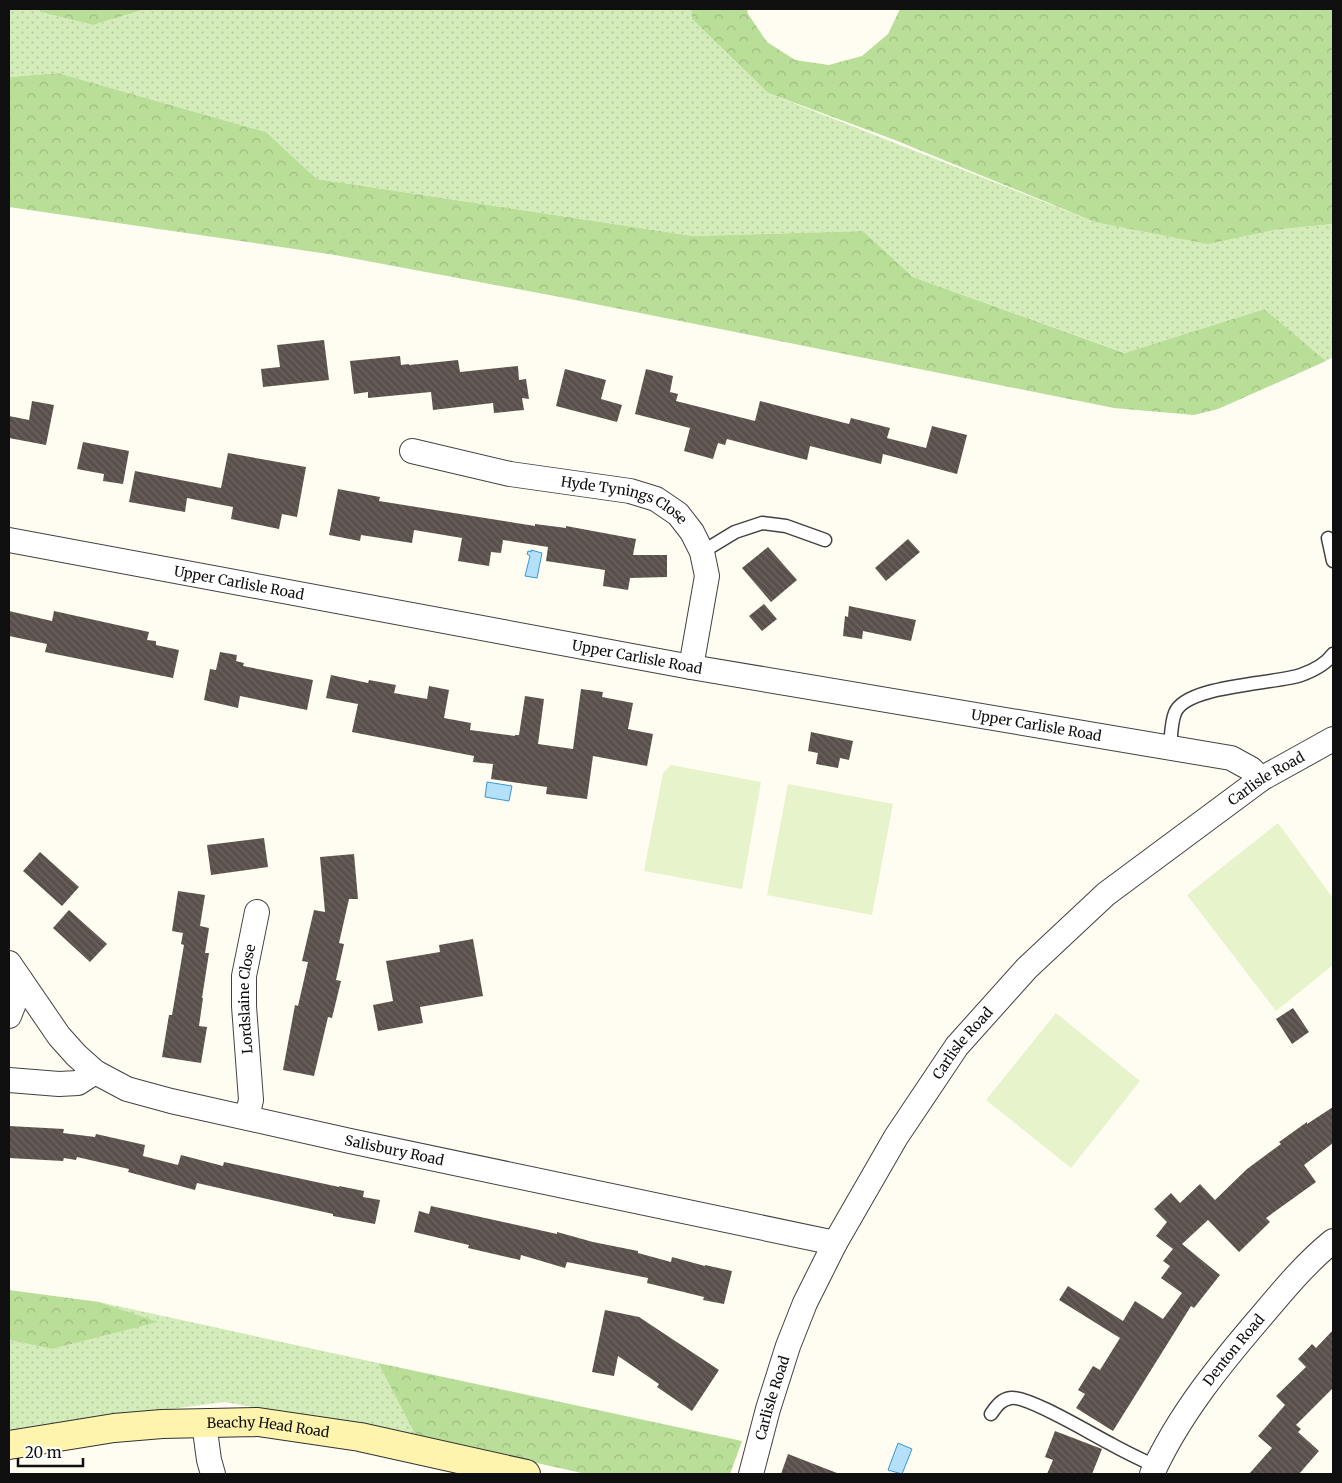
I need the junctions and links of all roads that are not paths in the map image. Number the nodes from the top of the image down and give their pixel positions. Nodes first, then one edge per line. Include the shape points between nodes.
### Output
1 (412, 451) dead end
2 (1328, 538) dead end
3 (9, 540) edge
4 (825, 540) dead end
5 (702, 552) junction
6 (1333, 561) edge
7 (1333, 654) edge
8 (691, 667) junction
9 (1333, 738) edge
10 (1170, 748) junction
11 (1261, 779) junction
12 (257, 912) dead end
13 (15, 972) edge
14 (9, 1016) edge
15 (95, 1072) junction
16 (9, 1080) edge
17 (247, 1117) junction
18 (1333, 1241) edge
19 (835, 1243) junction
20 (991, 1414) dead end
21 (204, 1423) junction
22 (9, 1445) edge
23 (1153, 1470) edge
24 (213, 1474) edge
25 (526, 1474) edge
26 (752, 1474) edge

1 - 5 street, Hyde Tynings Close via 510,474 630,491 656,499 678,514
2 - 6 lane
3 - 8 street, Upper Carlisle Road
4 - 5 lane via 786,526 762,523 735,532
5 - 8 street, Hyde Tynings Close via 707,576
7 - 10 lane via 1328,661 1301,675 1232,686 1188,699 1175,712
8 - 10 street, Upper Carlisle Road
9 - 11 street, Carlisle Road
10 - 11 street, Upper Carlisle Road via 1231,758 1251,768
11 - 19 street, Carlisle Road via 1106,894 1027,968 957,1046 896,1137
12 - 17 street, Lordslaine Close via 244,976 251,1100
13 - 14 street via 13,1006
13 - 15 street, Salisbury Road via 59,1036
15 - 16 street via 78,1083
15 - 17 street, Salisbury Road via 127,1089
17 - 19 street, Salisbury Road
18 - 23 street, Denton Road via 1281,1293 1242,1339 1200,1393
19 - 26 street, Carlisle Road via 788,1346
20 - 23 lane via 999,1403 1020,1398 1072,1422
21 - 22 street, Beachy Head Road via 114,1428
21 - 24 street
21 - 25 street, Beachy Head Road via 258,1422 360,1437

